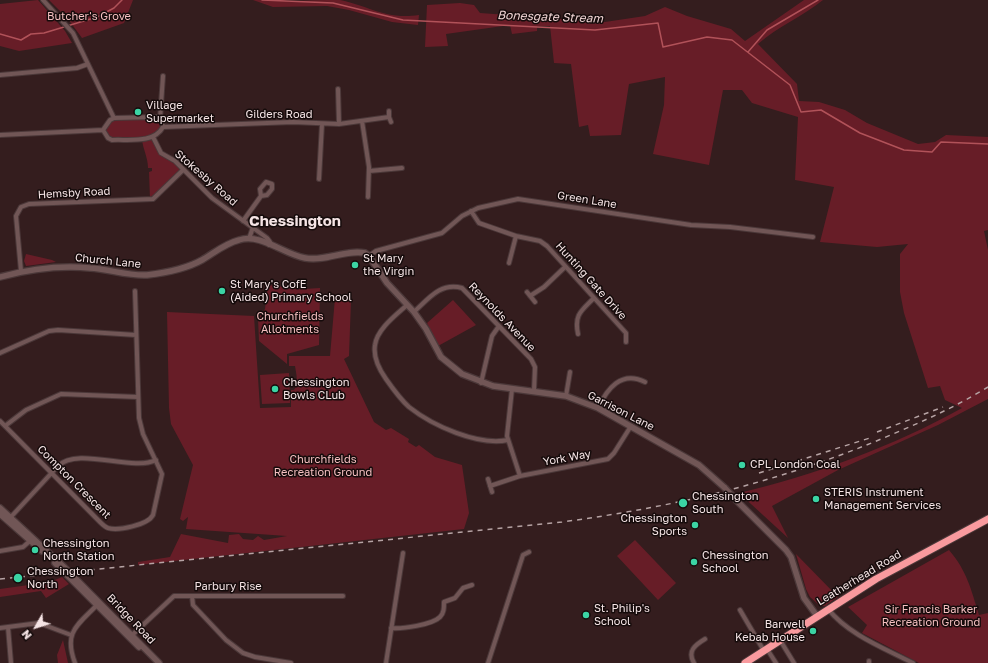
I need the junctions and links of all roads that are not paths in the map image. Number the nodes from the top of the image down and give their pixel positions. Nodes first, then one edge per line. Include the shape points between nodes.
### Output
1 (43, 0) edge
2 (88, 64) junction
3 (0, 75) edge
4 (163, 76) dead end
5 (338, 88) dead end
6 (344, 93) dead end
7 (338, 94) junction
8 (389, 111) dead end
9 (389, 116) junction
10 (114, 118) junction
11 (160, 119) junction
12 (362, 121) junction
13 (391, 122) dead end
14 (322, 124) junction
15 (339, 124) junction
16 (163, 127) junction
17 (103, 130) junction
18 (0, 135) edge
19 (153, 137) junction
20 (395, 164) dead end
21 (402, 168) dead end
22 (396, 169) junction
23 (183, 170) junction
24 (369, 171) junction
25 (319, 179) dead end
26 (261, 196) dead end
27 (368, 197) dead end
28 (470, 212) junction
29 (243, 221) junction
30 (252, 228) junction
31 (516, 236) junction
32 (814, 237) dead end
33 (250, 239) junction
34 (269, 245) junction
35 (369, 256) junction
36 (509, 263) dead end
37 (565, 266) junction
38 (20, 271) junction
39 (0, 277) edge
40 (135, 291) dead end
41 (527, 292) dead end
42 (530, 296) junction
43 (593, 298) junction
44 (535, 302) dead end
45 (407, 304) junction
46 (414, 312) junction
47 (499, 326) junction
48 (578, 334) dead end
49 (136, 335) junction
50 (626, 342) dead end
51 (0, 353) edge
52 (570, 372) dead end
53 (644, 382) dead end
54 (481, 383) junction
55 (512, 389) junction
56 (534, 391) junction
57 (566, 396) junction
58 (138, 397) junction
59 (598, 408) junction
60 (0, 421) edge
61 (5, 426) junction
62 (631, 426) junction
63 (508, 440) junction
64 (156, 460) junction
65 (51, 473) junction
66 (520, 476) junction
67 (488, 479) dead end
68 (490, 486) junction
69 (492, 492) dead end
70 (0, 508) edge
71 (0, 514) edge
72 (988, 519) edge
73 (11, 520) junction
74 (30, 540) junction
75 (0, 551) edge
76 (529, 552) dead end
77 (402, 553) dead end
78 (472, 585) dead end
79 (192, 596) junction
80 (343, 596) dead end
81 (98, 603) junction
82 (828, 609) junction
83 (740, 610) dead end
84 (817, 616) junction
85 (8, 627) junction
86 (0, 628) edge
87 (391, 628) junction
88 (71, 635) junction
89 (130, 636) junction
90 (704, 639) dead end
91 (780, 640) junction
92 (766, 650) junction
93 (692, 662) edge
94 (12, 663) edge
95 (75, 663) edge
96 (154, 663) edge
97 (159, 663) edge
98 (292, 663) edge
99 (386, 663) edge
100 (488, 663) edge
101 (745, 663) edge
102 (776, 663) edge
103 (794, 663) edge
104 (913, 663) edge

1 - 2 street via 73,33
2 - 3 street via 77,68
2 - 10 street
4 - 11 street
5 - 7 street
6 - 7 street
7 - 15 street
8 - 9 street
9 - 12 street, Gilders Road
9 - 13 street
10 - 11 street
10 - 17 street
11 - 16 street
12 - 15 street, Gilders Road
12 - 24 street
14 - 15 street, Gilders Road
14 - 16 street, Gilders Road via 293,122
14 - 25 street
16 - 19 street
17 - 18 street
17 - 19 street via 112,140
19 - 23 street, Stokesby Road via 160,153 170,157
20 - 22 street
21 - 22 street
22 - 24 street
23 - 29 street, Stokesby Road via 212,198
23 - 38 street, Hemsby Road via 153,199 29,204 21,207 16,216
24 - 27 street
26 - 29 street
28 - 31 street, Hunting Gate Drive via 479,224
28 - 32 street, Green Lane via 518,198 691,225
28 - 35 street, Green Lane via 442,233 376,251
29 - 30 street, Stokesby Road
30 - 33 street
30 - 34 street, Stokesby Road via 269,240
31 - 36 street
31 - 37 street, Hunting Gate Drive via 540,241
33 - 34 street, Church Lane
33 - 38 street, Church Lane via 240,239 224,245 192,265 156,274 60,266
34 - 35 street, Church Lane via 306,258 319,259 361,252
35 - 45 street, Garrison Lane via 387,283
37 - 42 street via 544,287
37 - 43 street, Hunting Gate Drive
38 - 39 street, Church Lane
40 - 49 street, Compton Crescent
41 - 42 street
42 - 44 street
43 - 48 street via 576,319
43 - 50 street, Hunting Gate Drive via 626,333
45 - 46 street, Garrison Lane
45 - 63 street via 377,336 375,343 376,361 395,392 422,416 452,431 474,438
46 - 47 street, Reynolds Avenue via 438,291 452,285 462,288
46 - 54 street, Garrison Lane via 442,357 462,374
47 - 54 street via 492,336
47 - 56 street, Reynolds Avenue via 531,359 535,367
49 - 51 street via 49,331
49 - 58 street, Compton Crescent
52 - 57 street
53 - 59 street via 636,378 616,383 606,392
54 - 55 street, Garrison Lane
55 - 56 street, Garrison Lane
55 - 63 street
56 - 57 street, Garrison Lane
57 - 59 street, Garrison Lane
58 - 61 street via 61,394 26,410
58 - 64 street, Compton Crescent via 140,424
59 - 62 street, Garrison Lane
60 - 61 street, Compton Crescent
61 - 65 street, Compton Crescent
62 - 66 street, York Way via 608,459
62 - 84 street, Garrison Lane, bridge via 701,467 786,550 791,557 804,598
63 - 66 street
64 - 65 street via 144,463 73,458 61,462
64 - 65 street, Compton Crescent via 162,479 152,518 142,524 115,529 107,528 100,522
65 - 73 street
66 - 68 street, York Way
67 - 68 street
68 - 69 street
70 - 73 street, Bridge Road
71 - 73 street, Bridge Road
72 - 82 highway, Leatherhead Road via 876,578
73 - 74 street, Bridge Road
73 - 81 street, Bridge Road
74 - 75 street via 23,547
74 - 81 street, Bridge Road
76 - 100 street via 522,555
77 - 87 street
78 - 87 street via 463,588 455,598 444,602 443,611 436,620 402,629
79 - 80 street, Parbury Rise
79 - 89 street, Parbury Rise via 172,597
79 - 98 street via 194,605 238,650 255,657
81 - 88 street via 73,629
81 - 89 street, Bridge Road
82 - 84 highway, Leatherhead Road
82 - 104 street via 836,619 856,633
83 - 92 street
84 - 91 highway, Leatherhead Road
85 - 86 street
85 - 88 street via 39,623
85 - 94 street
87 - 99 street
88 - 95 street via 71,652
89 - 96 street, Bridge Road
89 - 97 street, Bridge Road
90 - 93 street via 691,651
91 - 92 highway, Leatherhead Road
91 - 103 street
92 - 101 highway, Leatherhead Road
92 - 102 street

